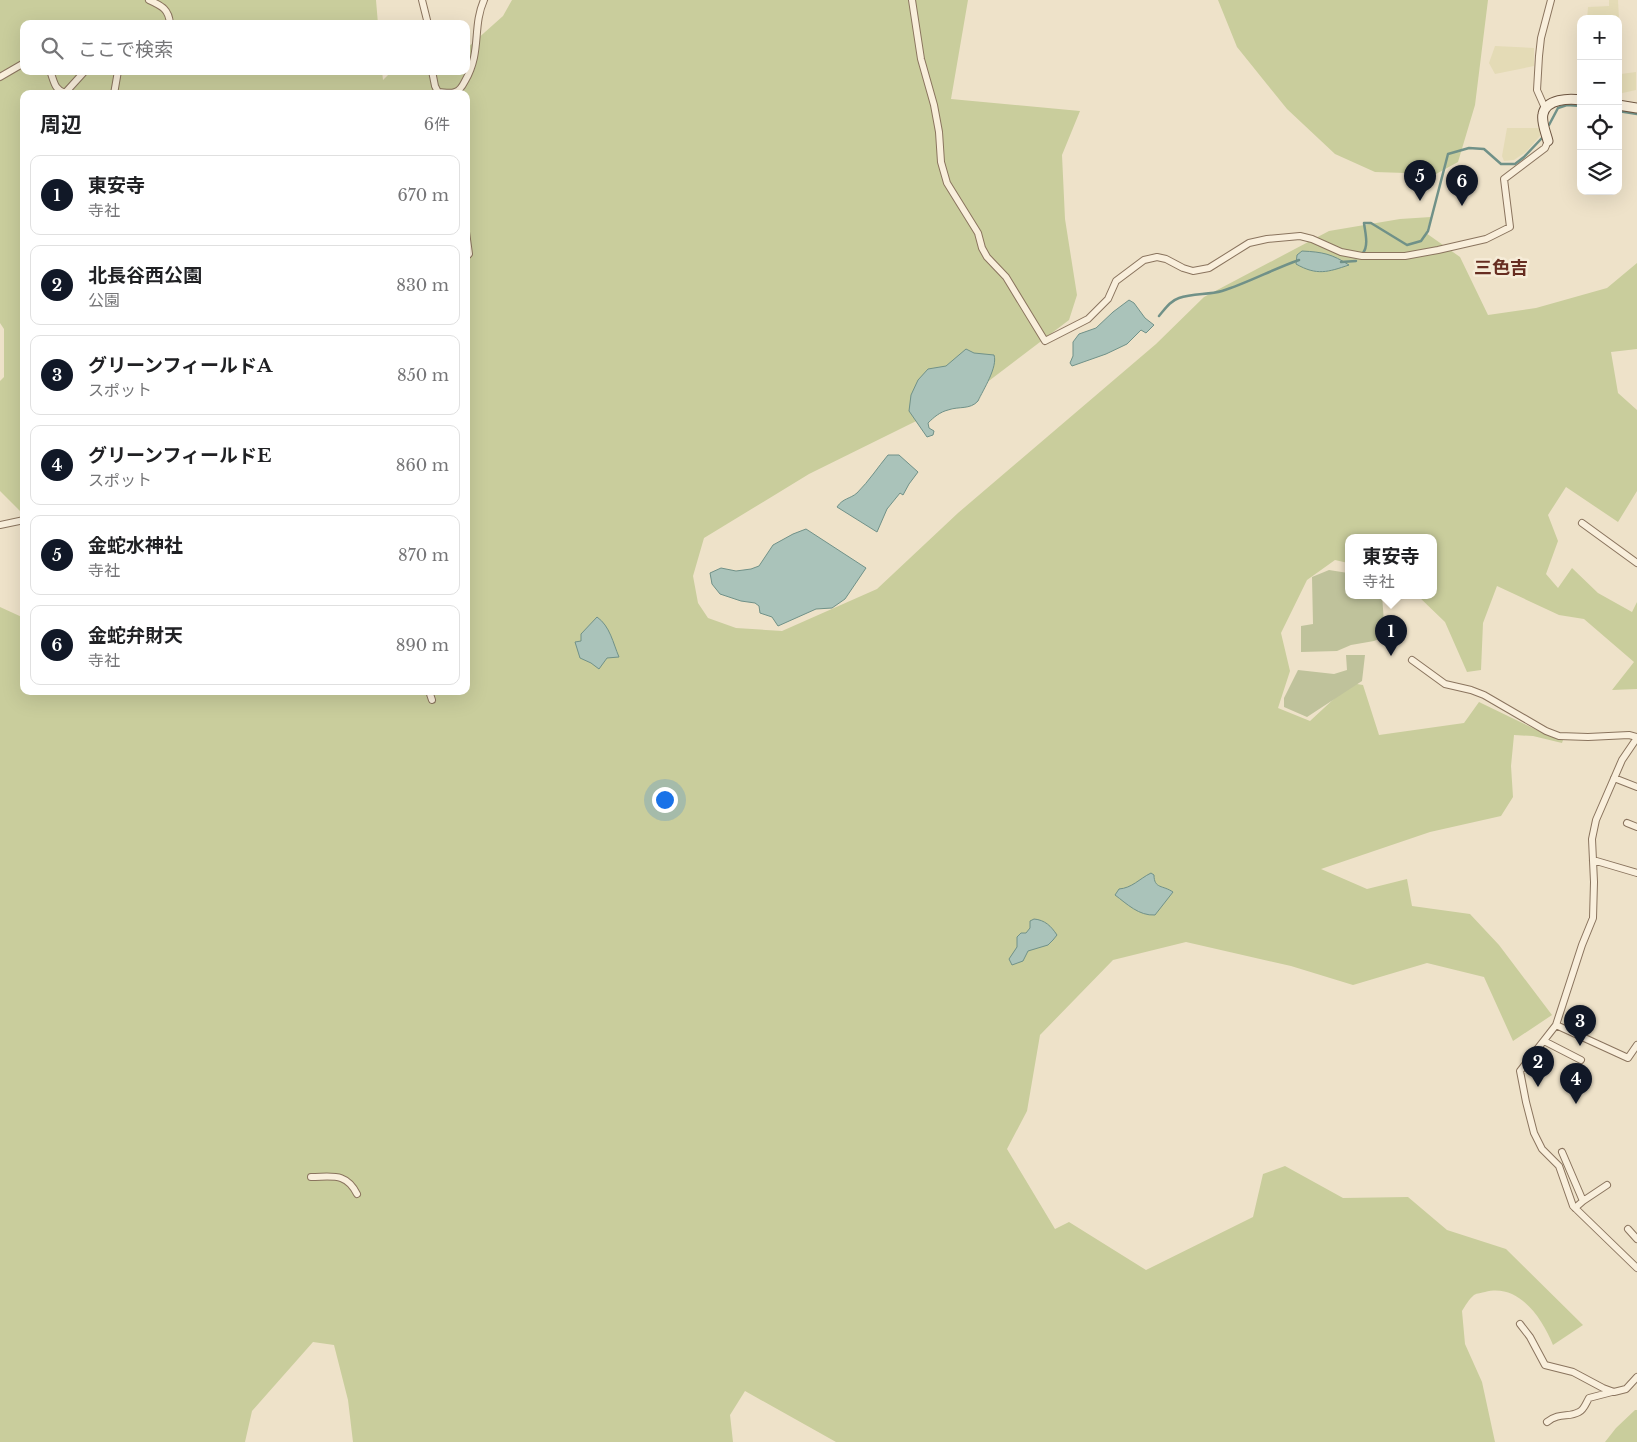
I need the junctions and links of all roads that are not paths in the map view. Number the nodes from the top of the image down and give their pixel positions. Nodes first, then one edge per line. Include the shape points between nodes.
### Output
1 (149, 0) edge
2 (422, 0) edge
3 (484, 0) edge
4 (912, 0) edge
5 (1551, 0) edge
6 (170, 20) edge
7 (427, 20) edge
8 (20, 65) edge
9 (470, 72) edge
10 (52, 75) edge
11 (80, 75) edge
12 (117, 75) edge
13 (433, 75) edge
14 (469, 75) edge
15 (0, 77) edge
16 (59, 90) edge
17 (67, 90) edge
18 (115, 90) edge
19 (437, 90) edge
20 (457, 90) edge
21 (1577, 100) edge
22 (1622, 106) edge
23 (1545, 108) junction
24 (1637, 108) edge
25 (1548, 141) joint
26 (20, 521) edge
27 (1582, 523) dead end
28 (0, 525) edge
29 (1637, 564) edge
30 (1412, 660) dead end
31 (430, 695) edge
32 (432, 700) dead end
33 (1637, 737) edge
34 (1614, 778) junction
35 (1637, 787) edge
36 (1627, 823) dead end
37 (1637, 826) edge
38 (1593, 860) junction
39 (1637, 873) edge
40 (1556, 1025) junction
41 (1544, 1041) junction
42 (1637, 1045) edge
43 (1581, 1060) dead end
44 (1562, 1152) dead end
45 (311, 1177) dead end
46 (1607, 1185) dead end
47 (357, 1194) dead end
48 (1583, 1201) junction
49 (1576, 1208) junction
50 (1628, 1229) dead end
51 (1637, 1239) edge
52 (1637, 1268) edge
53 (1520, 1324) dead end
54 (1637, 1377) edge
55 (1614, 1392) junction
56 (1547, 1422) dead end

1 - 6 street via 161,6
2 - 7 street
3 - 9 street via 478,20 475,60
4 - 25 street via 921,59 940,132 947,183 978,233 987,257 1006,277 1045,341 1088,319 1108,299 1116,281 1144,260 1166,259 1193,271 1208,268 1249,242 1300,236 1341,252 1371,256 1405,256 1486,239 1510,227 1504,179 1545,148
5 - 23 street via 1539,56 1538,90
8 - 15 street
10 - 16 street
11 - 17 street
12 - 18 street
13 - 19 street
14 - 20 street
21 - 23 street via 1564,100
22 - 24 street
23 - 25 street via 1543,120
26 - 28 street
27 - 29 street
30 - 33 street via 1445,684 1484,695 1559,736
31 - 32 street
33 - 34 street
34 - 35 street
34 - 38 street via 1596,820 1592,839
36 - 37 street
38 - 39 street
38 - 40 street via 1593,918
40 - 41 street
40 - 42 street via 1628,1058
41 - 43 street
41 - 49 street via 1520,1071 1525,1100 1534,1133 1542,1149 1559,1166
44 - 48 street
45 - 47 street via 339,1177 352,1185
46 - 48 street
48 - 49 street
49 - 52 street
50 - 51 street
53 - 55 street via 1545,1365 1573,1372
54 - 55 street via 1626,1388
55 - 56 street via 1589,1398 1579,1412 1555,1416

